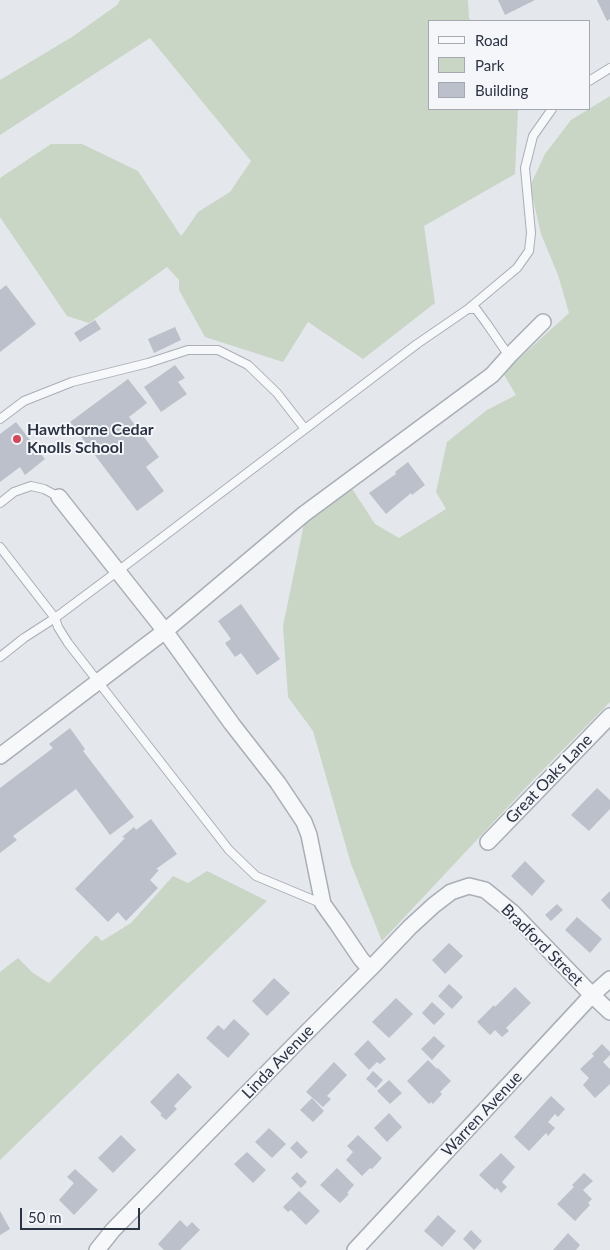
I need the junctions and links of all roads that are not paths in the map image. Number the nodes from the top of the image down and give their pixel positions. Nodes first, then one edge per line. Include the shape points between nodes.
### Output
1 (610, 68) edge
2 (590, 80) edge
3 (551, 110) edge
4 (468, 308) junction
5 (543, 322) dead end
6 (509, 356) junction
7 (0, 419) edge
8 (304, 429) junction
9 (59, 497) joint
10 (0, 503) edge
11 (0, 547) edge
12 (118, 571) junction
13 (55, 618) junction
14 (165, 631) junction
15 (0, 657) edge
16 (99, 681) junction
17 (610, 716) edge
18 (0, 756) edge
19 (488, 842) dead end
20 (469, 886) joint
21 (323, 904) junction
22 (370, 969) junction
23 (610, 979) edge
24 (592, 995) junction
25 (610, 1012) edge
26 (97, 1250) edge
27 (355, 1250) edge

1 - 2 lane
3 - 4 lane via 534,136 525,168 531,233 529,251 517,268
4 - 6 lane via 476,309
4 - 8 lane
5 - 6 street
6 - 14 street via 492,375 304,514
7 - 8 lane via 24,401 72,382 188,350 218,350 248,366 277,393
8 - 12 lane
9 - 10 lane via 31,486 14,492
9 - 12 street
11 - 13 lane
12 - 13 lane
12 - 14 street
13 - 15 lane
13 - 16 lane via 68,642
14 - 16 street
14 - 21 street via 304,822
16 - 18 street
16 - 21 lane via 229,850 256,876
17 - 19 street, Great Oaks Lane
20 - 22 street, Linda Avenue via 450,892 434,905
20 - 24 street, Bradford Street via 484,890 512,912
21 - 22 street
22 - 26 street, Linda Avenue
23 - 24 street, Warren Avenue
24 - 25 street, Bradford Street
24 - 27 street, Warren Avenue

